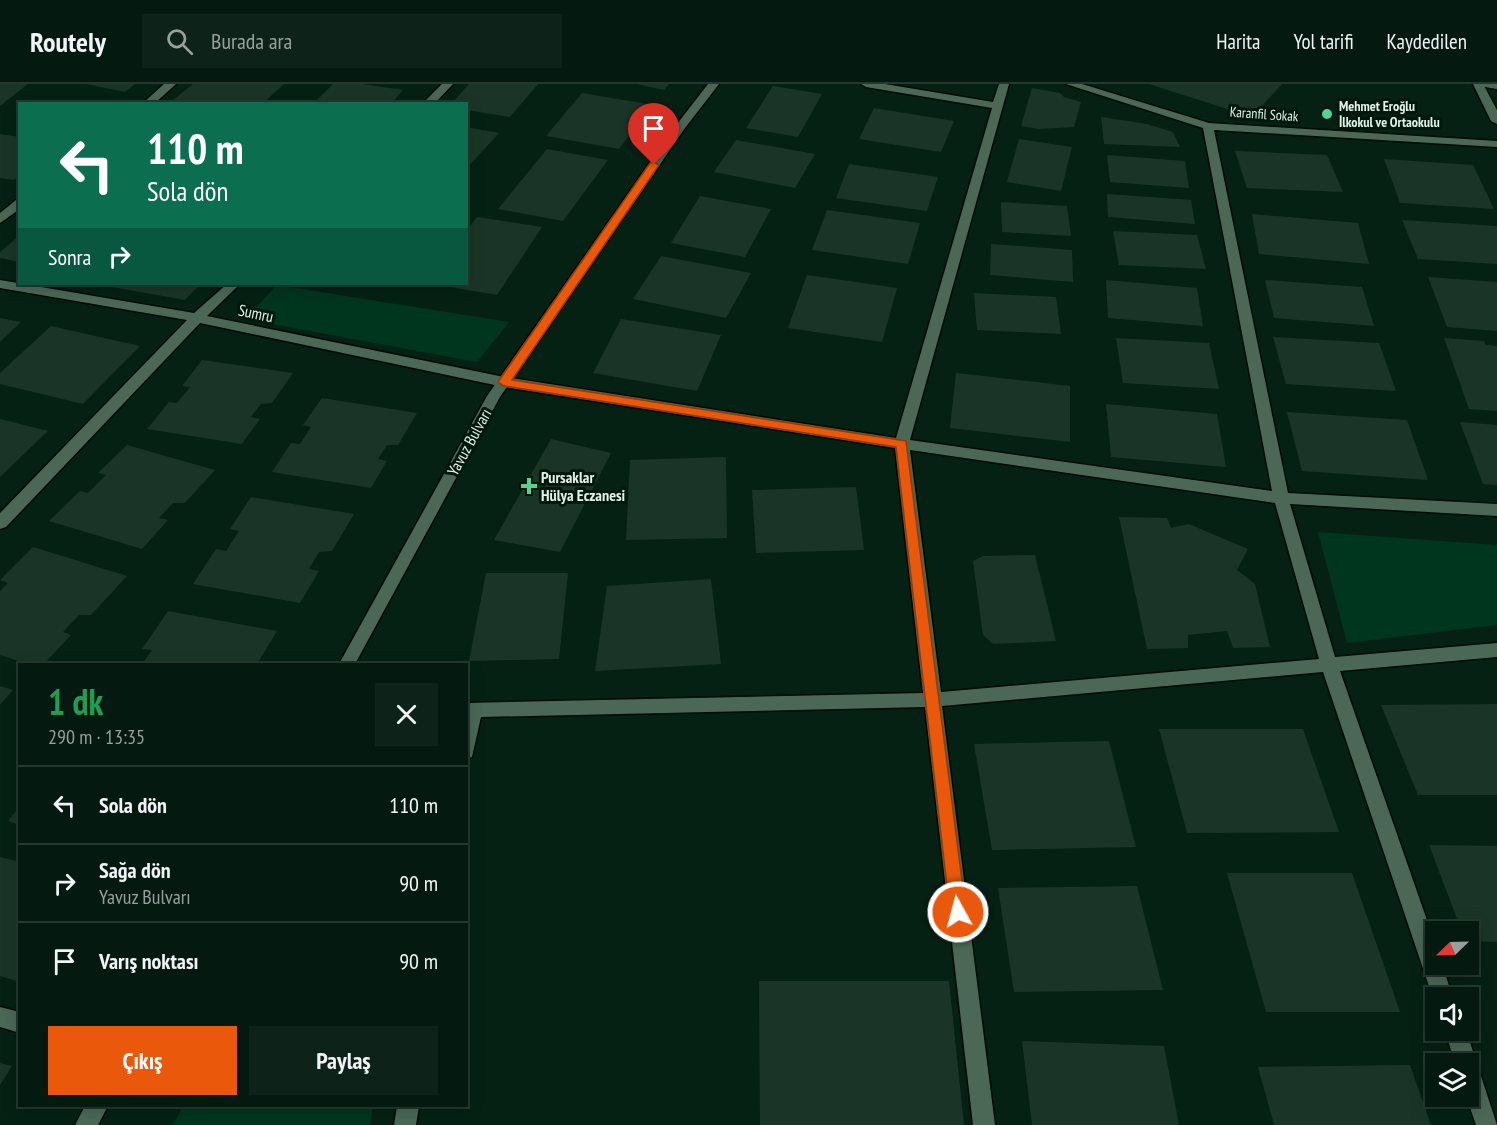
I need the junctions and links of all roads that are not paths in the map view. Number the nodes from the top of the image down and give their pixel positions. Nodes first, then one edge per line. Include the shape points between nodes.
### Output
1 (171, 84) edge
2 (448, 84) edge
3 (714, 84) edge
4 (866, 84) edge
5 (1004, 84) edge
6 (1071, 84) edge
7 (1478, 84) edge
8 (1483, 84) edge
9 (1497, 86) edge
10 (149, 102) edge
11 (429, 102) edge
12 (998, 106) junction
13 (1497, 121) edge
14 (1208, 126) junction
15 (1497, 144) edge
16 (18, 206) edge
17 (0, 219) edge
18 (0, 284) edge
19 (233, 285) edge
20 (197, 318) junction
21 (504, 382) junction
22 (902, 444) junction
23 (1281, 498) junction
24 (1497, 510) edge
25 (0, 523) edge
26 (1497, 650) edge
27 (348, 663) edge
28 (1329, 665) junction
29 (933, 700) junction
30 (470, 710) edge
31 (468, 731) edge
32 (1439, 987) edge
33 (0, 1017) edge
34 (18, 1022) edge
35 (1479, 1102) edge
36 (96, 1107) edge
37 (408, 1107) edge
38 (86, 1125) edge
39 (405, 1125) edge
40 (984, 1125) edge
41 (1487, 1125) edge

1 - 10 street
2 - 11 street
3 - 21 street, Yavuz Bulvarı
4 - 12 street
5 - 12 street
6 - 14 street, Karanfil Sokak
7 - 13 street
8 - 9 street
12 - 22 street
14 - 15 street, Karanfil Sokak
14 - 23 street
16 - 17 street
18 - 20 street, Sumru
19 - 20 street
20 - 21 street, Sumru
20 - 25 street
21 - 22 street, Sumru
21 - 27 street, Yavuz Bulvarı
22 - 23 street, Sumru
22 - 29 street
23 - 24 street, Sumru
23 - 28 street
26 - 28 street
28 - 29 street
28 - 32 street
29 - 30 street
29 - 40 street
30 - 31 street
33 - 34 street
35 - 41 street
36 - 38 street
37 - 39 street

